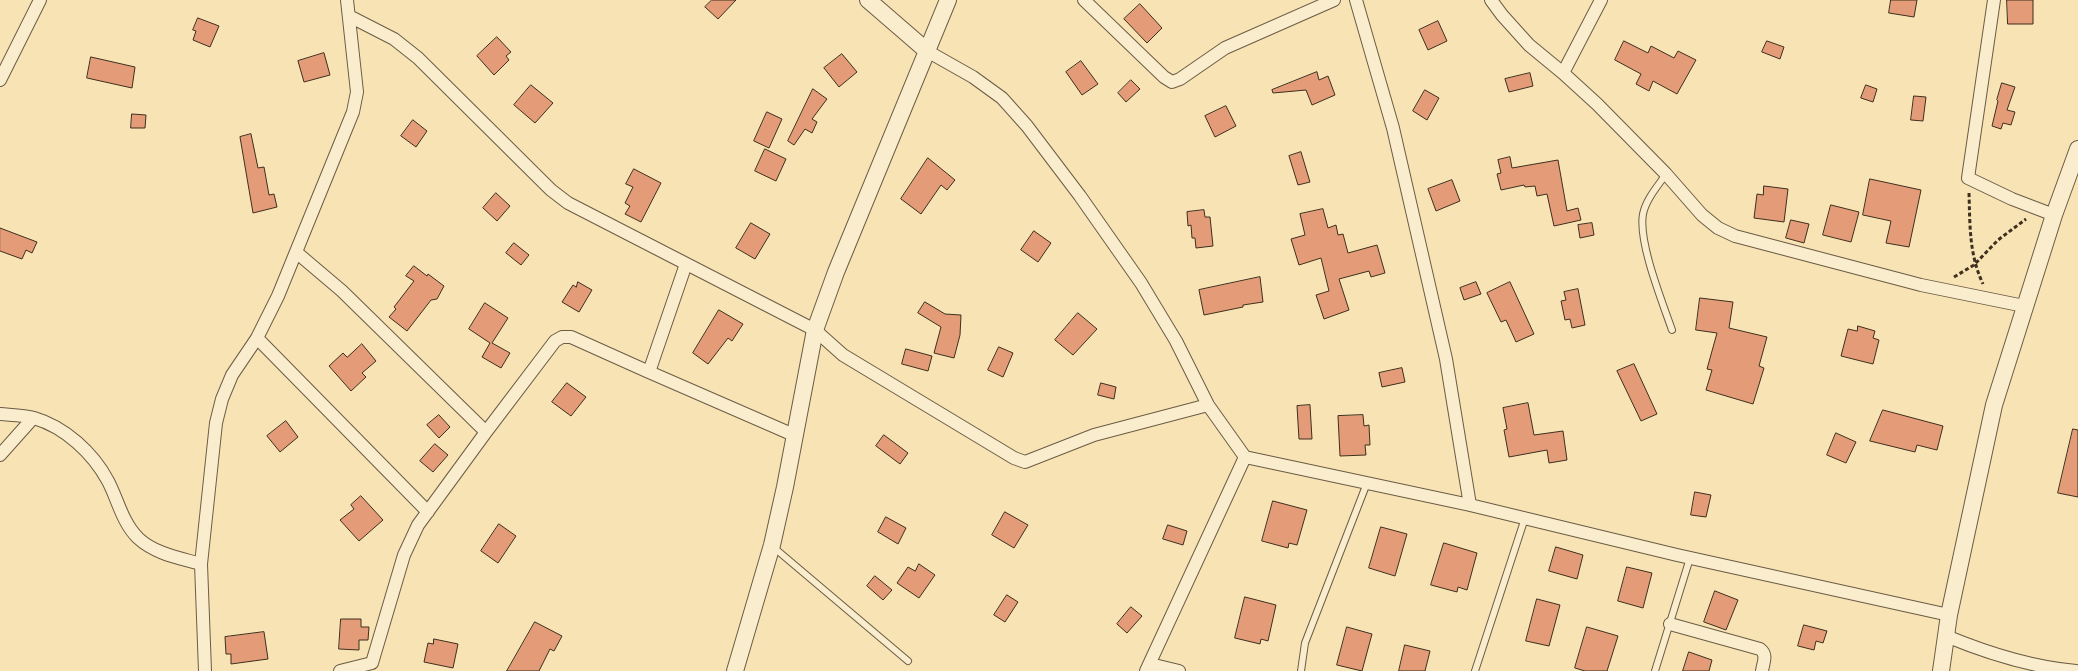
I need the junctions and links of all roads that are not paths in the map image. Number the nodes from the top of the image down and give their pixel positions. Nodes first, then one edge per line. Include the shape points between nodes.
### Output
1 (40, 0) edge
2 (348, 0) edge
3 (868, 0) edge
4 (948, 0) edge
5 (1084, 0) edge
6 (1334, 0) edge
7 (1356, 0) edge
8 (1491, 0) edge
9 (1601, 0) edge
10 (1994, 0) edge
11 (350, 16) junction
12 (927, 51) junction
13 (1563, 73) junction
14 (0, 80) edge
15 (2078, 148) edge
16 (1666, 174) junction
17 (2046, 212) junction
18 (296, 252) junction
19 (686, 264) junction
20 (2024, 306) junction
21 (815, 330) junction
22 (1672, 330) dead end
23 (256, 338) junction
24 (649, 372) junction
25 (1208, 405) junction
26 (0, 414) edge
27 (34, 418) junction
28 (486, 432) junction
29 (796, 436) junction
30 (0, 455) edge
31 (1245, 457) junction
32 (1367, 483) junction
33 (1470, 505) junction
34 (428, 512) junction
35 (1525, 518) junction
36 (772, 545) junction
37 (1690, 558) junction
38 (201, 564) junction
39 (1949, 615) junction
40 (1670, 624) junction
41 (1946, 636) junction
42 (908, 660) dead end
43 (1148, 668) edge
44 (205, 671) edge
45 (340, 671) edge
46 (735, 671) edge
47 (1179, 671) edge
48 (1301, 671) edge
49 (1475, 671) edge
50 (1655, 671) edge
51 (1762, 671) edge
52 (1941, 671) edge
53 (2076, 671) edge

1 - 14 street
2 - 11 street
3 - 12 street
4 - 12 street
5 - 6 street via 1172,82 1225,48
7 - 33 street via 1393,128 1446,360
8 - 13 street via 1529,46
9 - 13 street
10 - 17 street via 1968,178
11 - 18 street via 357,92 353,112
11 - 19 street via 394,39 418,58 568,203
12 - 21 street
12 - 25 street via 1002,98 1027,126 1141,283 1176,341
13 - 16 street
15 - 17 street
16 - 20 street via 1702,215 1735,236 1922,285
16 - 22 lane via 1644,213 1642,236
17 - 20 street
18 - 23 street
18 - 28 street via 342,291
19 - 21 street
19 - 24 street
20 - 39 street via 1994,405
21 - 25 street via 843,355 1025,462 1094,435
21 - 29 street
23 - 34 street
23 - 38 street via 232,375 222,398 216,423
24 - 28 street via 571,337 562,337
24 - 29 street
25 - 31 street
26 - 27 street
27 - 30 street
27 - 38 street via 81,444 108,480 124,520 139,539 160,553
28 - 34 street
29 - 36 street
31 - 32 street
31 - 43 street
32 - 33 street
32 - 48 lane via 1305,643
33 - 35 street
34 - 45 street via 404,555 372,663
35 - 37 street
35 - 49 lane
36 - 42 lane
36 - 46 street
37 - 39 street
37 - 40 lane
38 - 44 street
39 - 41 street
40 - 50 lane
40 - 51 street via 1764,652
41 - 52 street
41 - 53 street via 1982,651
43 - 47 street

